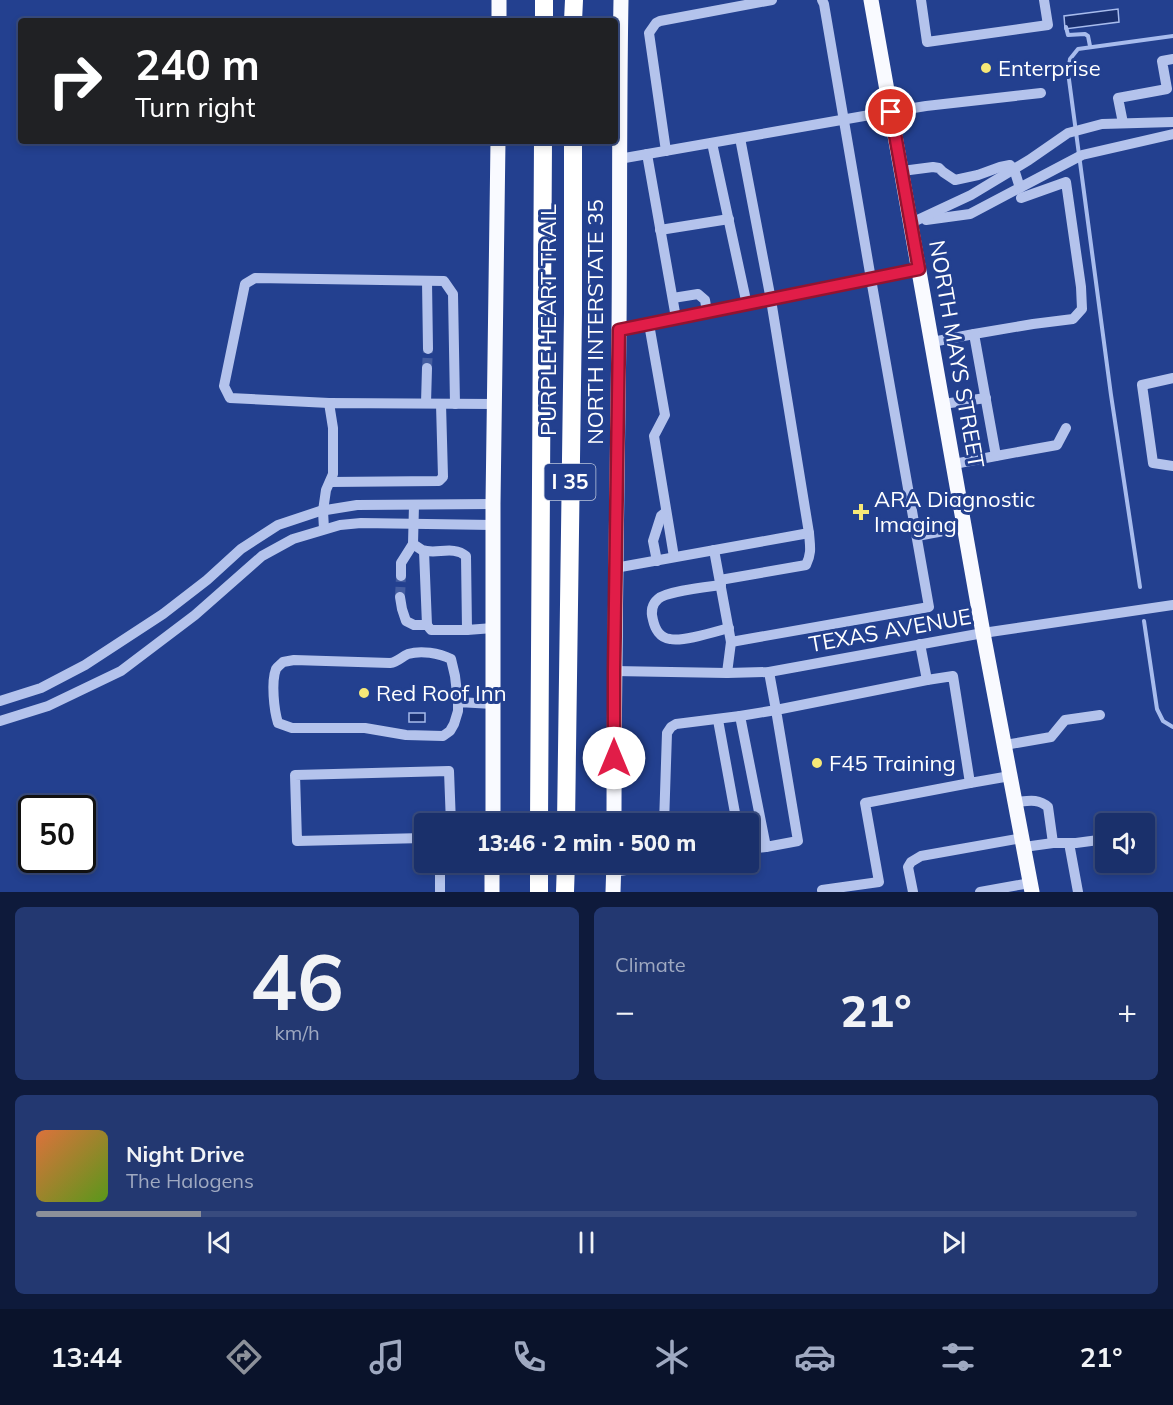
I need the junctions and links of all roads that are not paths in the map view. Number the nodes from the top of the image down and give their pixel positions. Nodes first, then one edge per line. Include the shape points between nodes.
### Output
1 (499, 0) edge
2 (544, 0) edge
3 (574, 0) edge
4 (621, 0) edge
5 (772, 0) edge
6 (822, 0) edge
7 (871, 0) edge
8 (921, 0) edge
9 (1044, 0) edge
10 (499, 18) edge
11 (544, 18) edge
12 (573, 18) edge
13 (1173, 59) edge
14 (1041, 93) dead end
15 (891, 112) junction
16 (844, 119) junction
17 (1173, 122) edge
18 (1123, 123) junction
19 (1173, 134) edge
20 (740, 138) junction
21 (712, 143) junction
22 (498, 144) edge
23 (543, 144) edge
24 (573, 144) edge
25 (666, 151) junction
26 (647, 154) junction
27 (619, 159) junction
28 (1014, 169) junction
29 (902, 171) junction
30 (1021, 193) junction
31 (729, 219) junction
32 (911, 222) junction
33 (660, 230) junction
34 (919, 269) junction
35 (871, 279) junction
36 (427, 281) junction
37 (672, 298) junction
38 (771, 300) junction
39 (747, 305) junction
40 (707, 312) junction
41 (676, 318) junction
42 (649, 324) junction
43 (619, 330) junction
44 (974, 334) junction
45 (932, 342) junction
46 (428, 349) tunnel mouth
47 (427, 368) tunnel mouth
48 (1173, 378) edge
49 (986, 398) junction
50 (329, 403) junction
51 (426, 403) junction
52 (441, 404) junction
53 (455, 404) junction
54 (494, 404) junction
55 (943, 404) junction
56 (1066, 428) dead end
57 (996, 456) junction
58 (954, 464) junction
59 (1173, 466) edge
60 (330, 482) junction
61 (493, 504) junction
62 (414, 505) junction
63 (323, 511) junction
64 (666, 512) junction
65 (414, 524) junction
66 (493, 525) junction
67 (965, 527) junction
68 (324, 529) junction
69 (809, 533) junction
70 (916, 536) junction
71 (413, 544) junction
72 (714, 550) junction
73 (424, 551) junction
74 (674, 557) junction
75 (657, 561) junction
76 (615, 568) junction
77 (401, 576) tunnel mouth
78 (720, 583) junction
79 (400, 597) tunnel mouth
80 (1173, 606) edge
81 (427, 625) junction
82 (493, 628) junction
83 (729, 628) junction
84 (467, 630) junction
85 (983, 633) junction
86 (731, 642) junction
87 (920, 644) junction
88 (614, 671) junction
89 (769, 672) junction
90 (728, 673) junction
91 (927, 680) junction
92 (0, 701) edge
93 (458, 702) junction
94 (493, 705) junction
95 (776, 710) junction
96 (1100, 715) dead end
97 (740, 716) junction
98 (718, 720) junction
99 (0, 721) edge
100 (1005, 745) junction
101 (1010, 776) junction
102 (970, 783) junction
103 (1015, 802) junction
104 (451, 813) edge
105 (493, 813) edge
106 (539, 813) edge
107 (566, 813) edge
108 (614, 813) edge
109 (664, 813) edge
110 (735, 813) edge
111 (414, 838) edge
112 (1095, 840) edge
113 (1023, 843) junction
114 (1053, 843) junction
115 (1069, 843) junction
116 (766, 846) junction
117 (759, 847) edge
118 (440, 873) edge
119 (492, 873) edge
120 (539, 873) edge
121 (566, 873) edge
122 (614, 873) edge
123 (880, 887) edge
124 (1031, 887) edge
125 (822, 890) dead end
126 (440, 892) edge
127 (492, 892) edge
128 (539, 892) edge
129 (565, 892) edge
130 (613, 892) edge
131 (913, 892) edge
132 (980, 892) edge
133 (1078, 892) edge

1 - 10 main road
2 - 11 highway
3 - 12 highway
4 - 27 main road, NORTH INTERSTATE 35
5 - 25 street via 656,23 649,33
6 - 16 street
7 - 15 main road, NORTH MAYS STREET
8 - 9 street via 927,42 1048,25
13 - 18 street via 1162,61 1167,89 1118,98
14 - 15 street
15 - 16 street
15 - 29 main road, NORTH MAYS STREET
16 - 20 street
16 - 35 street
17 - 18 street
18 - 28 street via 1068,133
19 - 30 street via 1082,155
20 - 21 street
20 - 38 street
21 - 25 street
21 - 31 street
22 - 54 main road
23 - 106 highway, PURPLE HEART TRAIL / I 35
24 - 107 highway, PURPLE HEART TRAIL / I 35
25 - 26 street
26 - 27 street
26 - 33 street
27 - 43 main road, NORTH INTERSTATE 35
28 - 29 street via 1010,165 955,180 939,168
28 - 30 street
28 - 32 street via 971,195
29 - 32 main road, NORTH MAYS STREET
30 - 32 street via 969,214
30 - 44 street via 1066,182 1082,309 1073,319
31 - 33 street
31 - 39 street
32 - 34 main road, NORTH MAYS STREET
33 - 37 street
34 - 35 street
34 - 45 main road, NORTH MAYS STREET
35 - 38 street
35 - 70 street
36 - 46 street
36 - 50 street via 255,278 245,285 224,386 230,398
36 - 53 street via 444,281 453,294
37 - 40 street via 698,294 705,300
37 - 41 street
38 - 39 street
38 - 69 street
39 - 40 street
40 - 41 street
41 - 42 street
42 - 43 street
42 - 64 street via 665,415 654,436
43 - 76 main road, NORTH INTERSTATE 35
44 - 45 street
44 - 49 street
45 - 55 main road, NORTH MAYS STREET
47 - 51 street
48 - 59 street via 1142,385 1153,463
49 - 55 street
49 - 57 street
50 - 51 street
50 - 60 street via 333,428
51 - 52 street
52 - 53 street
52 - 60 street via 443,477 439,481
53 - 54 street
54 - 61 main road
55 - 58 main road, NORTH MAYS STREET
56 - 57 street via 1057,445
57 - 58 street
58 - 67 main road, NORTH MAYS STREET
60 - 63 street
61 - 62 street
61 - 66 main road
62 - 63 street via 357,505
62 - 65 street
63 - 68 street
63 - 92 street via 278,525 241,549 163,614 85,665 41,688
64 - 74 street
64 - 75 street via 653,540
65 - 66 street
65 - 68 street via 351,524
65 - 71 street
66 - 82 main road
67 - 70 street
67 - 85 main road, NORTH MAYS STREET
68 - 99 street via 293,538 262,556 195,615 121,671 48,705
69 - 72 street
69 - 78 street via 811,550 806,565
70 - 86 street via 929,607
71 - 73 street
71 - 77 street via 401,563
72 - 74 street
72 - 78 street
73 - 81 street
73 - 84 street via 456,550 466,555
74 - 75 street
75 - 76 street
76 - 88 main road, NORTH INTERSTATE 35
78 - 83 street
78 - 83 street via 659,598 651,611 656,631 669,639
79 - 81 street via 406,621 414,626
80 - 85 street, TEXAS AVENUE
81 - 84 street via 431,630
82 - 84 street
82 - 94 main road
83 - 86 street
85 - 87 street, TEXAS AVENUE
85 - 100 main road, NORTH MAYS STREET
86 - 90 street
87 - 89 street, TEXAS AVENUE
87 - 91 street
88 - 90 street, TEXAS AVENUE
88 - 108 main road, NORTH INTERSTATE 35
89 - 90 street, TEXAS AVENUE
89 - 95 street
91 - 95 street
91 - 102 street via 953,676
93 - 93 street via 451,659 434,653 410,654 390,663 283,662 276,670 273,693 278,723 292,728 365,728 406,735 443,736 454,724
93 - 94 street
94 - 105 main road
95 - 97 street
95 - 116 street via 798,841
96 - 100 street via 1065,720 1051,737
97 - 98 street
97 - 116 street
98 - 109 street via 676,724 667,733
98 - 110 street
100 - 101 main road, NORTH MAYS STREET
101 - 102 street
101 - 103 main road, NORTH MAYS STREET
102 - 123 street via 865,803
103 - 113 main road, NORTH MAYS STREET
103 - 114 street via 1038,800 1048,807
104 - 111 street via 449,771 295,775 297,841
112 - 115 street
113 - 114 street
113 - 124 main road, NORTH MAYS STREET
113 - 131 street via 921,856 908,867
114 - 115 street
115 - 133 street
116 - 117 street
118 - 126 street
119 - 127 main road
120 - 128 highway
121 - 129 highway
122 - 130 main road
123 - 125 street
124 - 132 street

